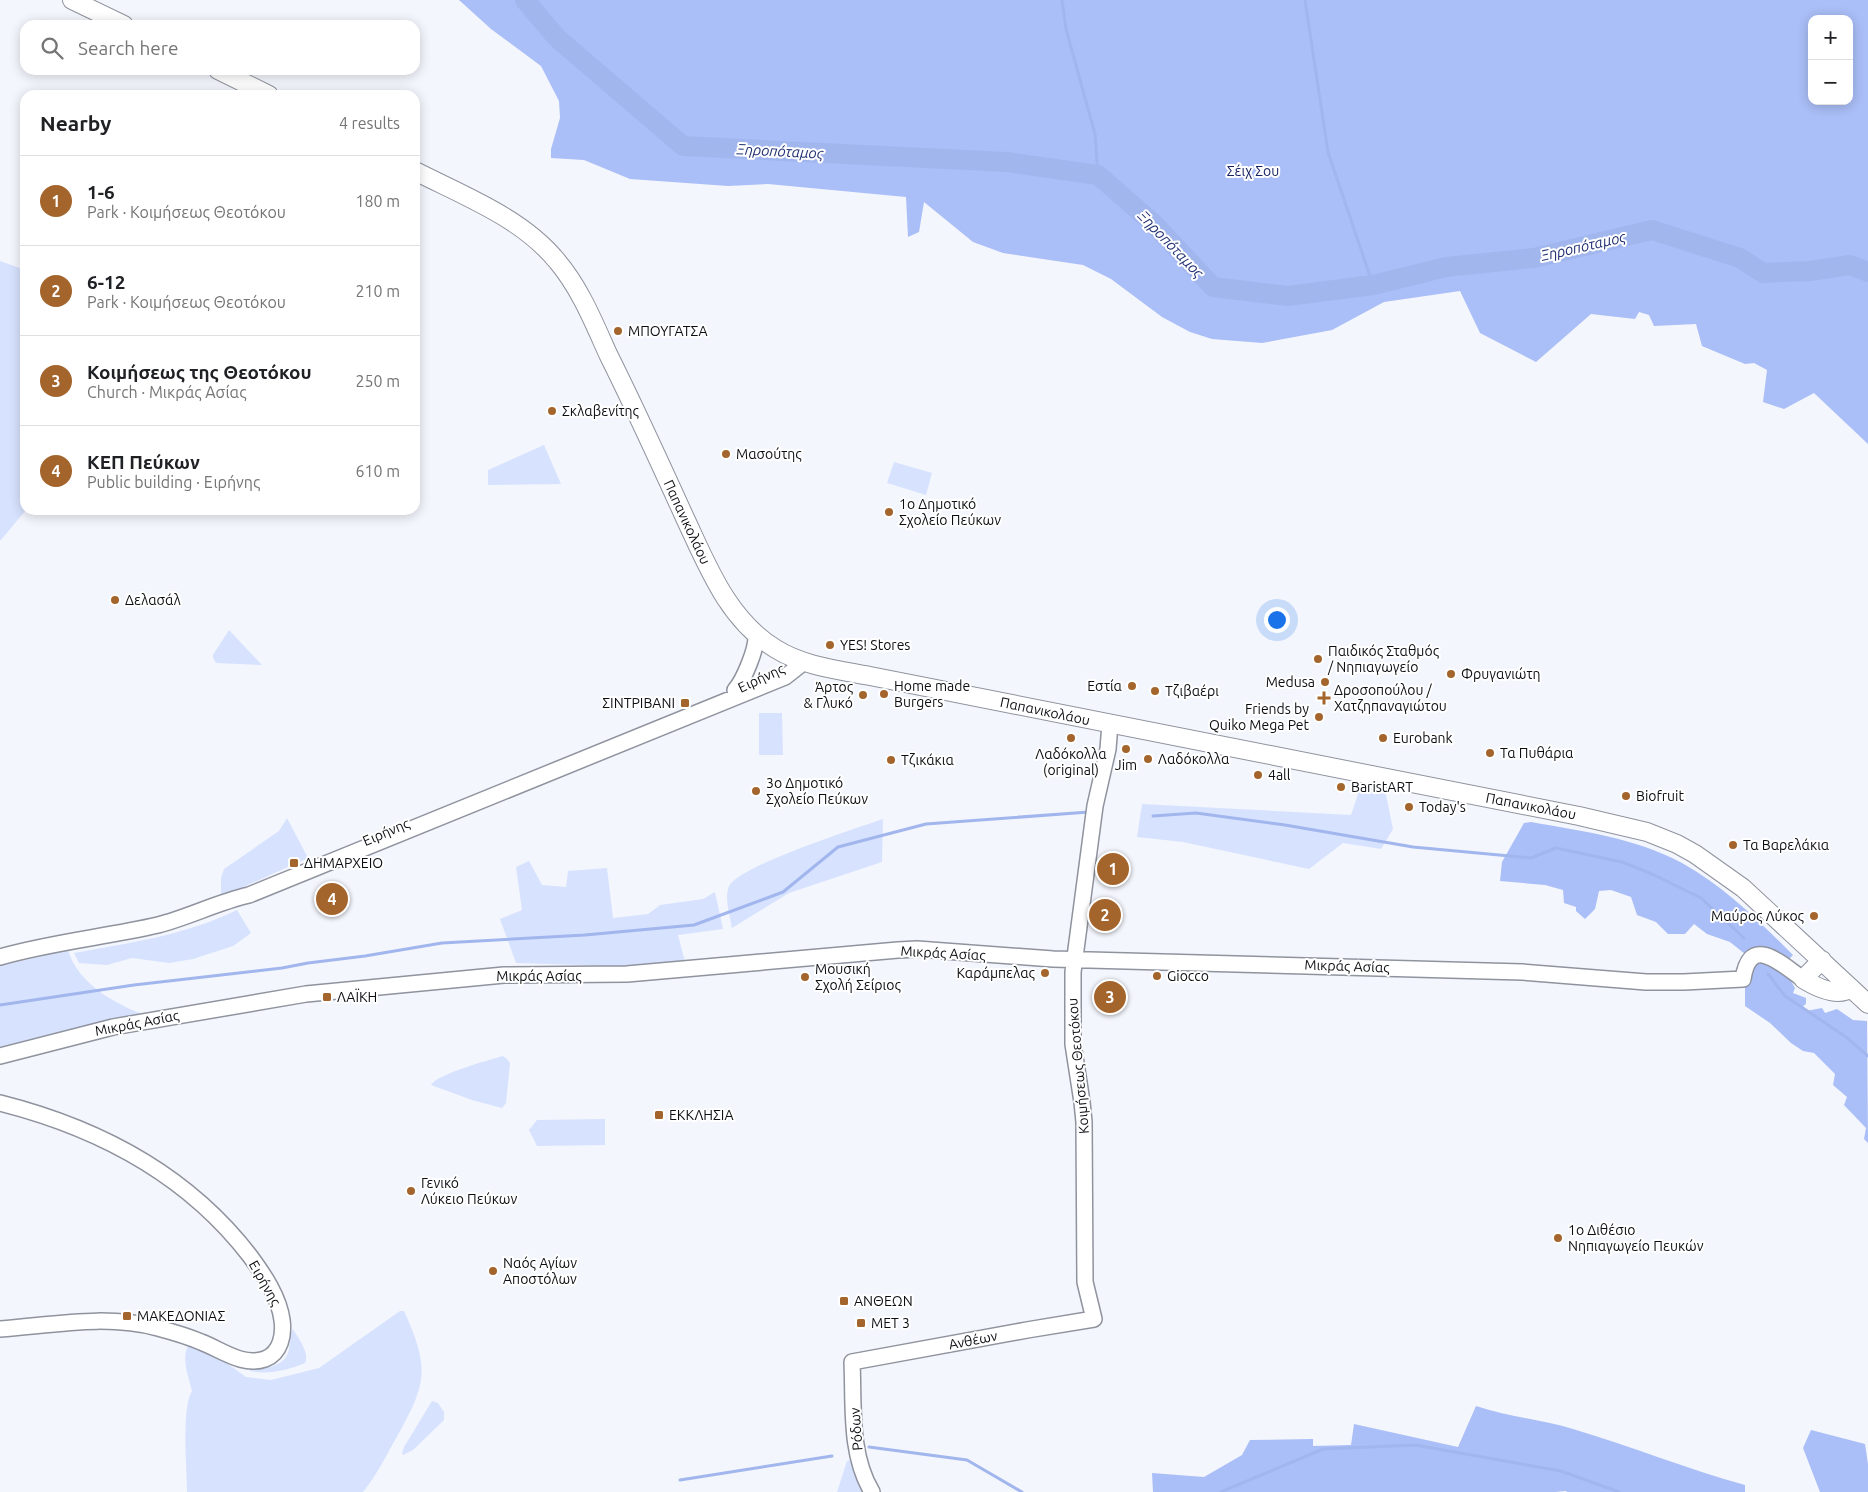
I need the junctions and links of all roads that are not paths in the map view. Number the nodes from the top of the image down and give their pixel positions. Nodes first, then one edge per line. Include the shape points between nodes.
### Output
1 (72, 0) edge
2 (114, 20) edge
3 (228, 75) edge
4 (259, 90) edge
5 (420, 174) edge
6 (756, 635) junction
7 (800, 660) junction
8 (735, 690) junction
9 (1110, 724) junction
10 (239, 897) junction
11 (0, 957) edge
12 (1074, 959) junction
13 (1822, 960) junction
14 (1836, 974) junction
15 (1803, 979) junction
16 (1821, 988) junction
17 (1851, 988) junction
18 (1868, 1004) edge
19 (0, 1056) edge
20 (0, 1103) edge
21 (1094, 1319) joint
22 (0, 1330) edge
23 (852, 1362) joint
24 (872, 1492) edge

1 - 2 main road
3 - 4 main road
5 - 6 main road, Παπανικολάου via 510,221 547,250 566,273 604,344 718,585 737,616
6 - 7 main road, Παπανικολάου
6 - 8 street via 747,668
7 - 8 street, Ειρήνης
7 - 9 main road, Παπανικολάου
7 - 10 street, Ειρήνης via 799,666 782,678
8 - 10 street, Ειρήνης via 255,886
9 - 12 street, Κοιμήσεως Θεοτόκου
9 - 13 main road, Παπανικολάου via 1647,832 1687,849 1734,880
10 - 11 street, Ειρήνης via 168,922
12 - 15 street, Μικράς Ασίας via 1506,971 1662,982 1743,979 1749,961 1758,954 1769,956
12 - 19 street, Μικράς Ασίας via 907,950 627,974 504,975 321,992 254,1002 113,1027
12 - 21 street, Κοιμήσεως Θεοτόκου via 1073,1044 1084,1122 1085,1282
13 - 14 main road, Παπανικολάου
13 - 15 main road
14 - 16 main road
14 - 17 main road, Παπανικολάου
15 - 16 main road
16 - 17 main road via 1839,992
17 - 18 main road, Παπανικολάου
20 - 22 street, Ειρήνης via 57,1119 98,1136 167,1176 223,1224 252,1259 274,1294 283,1326 275,1352 268,1358 255,1361 237,1358 178,1334 126,1322 94,1321
21 - 23 street, Ανθέων
23 - 24 street, Ρόδων via 856,1448 863,1476

